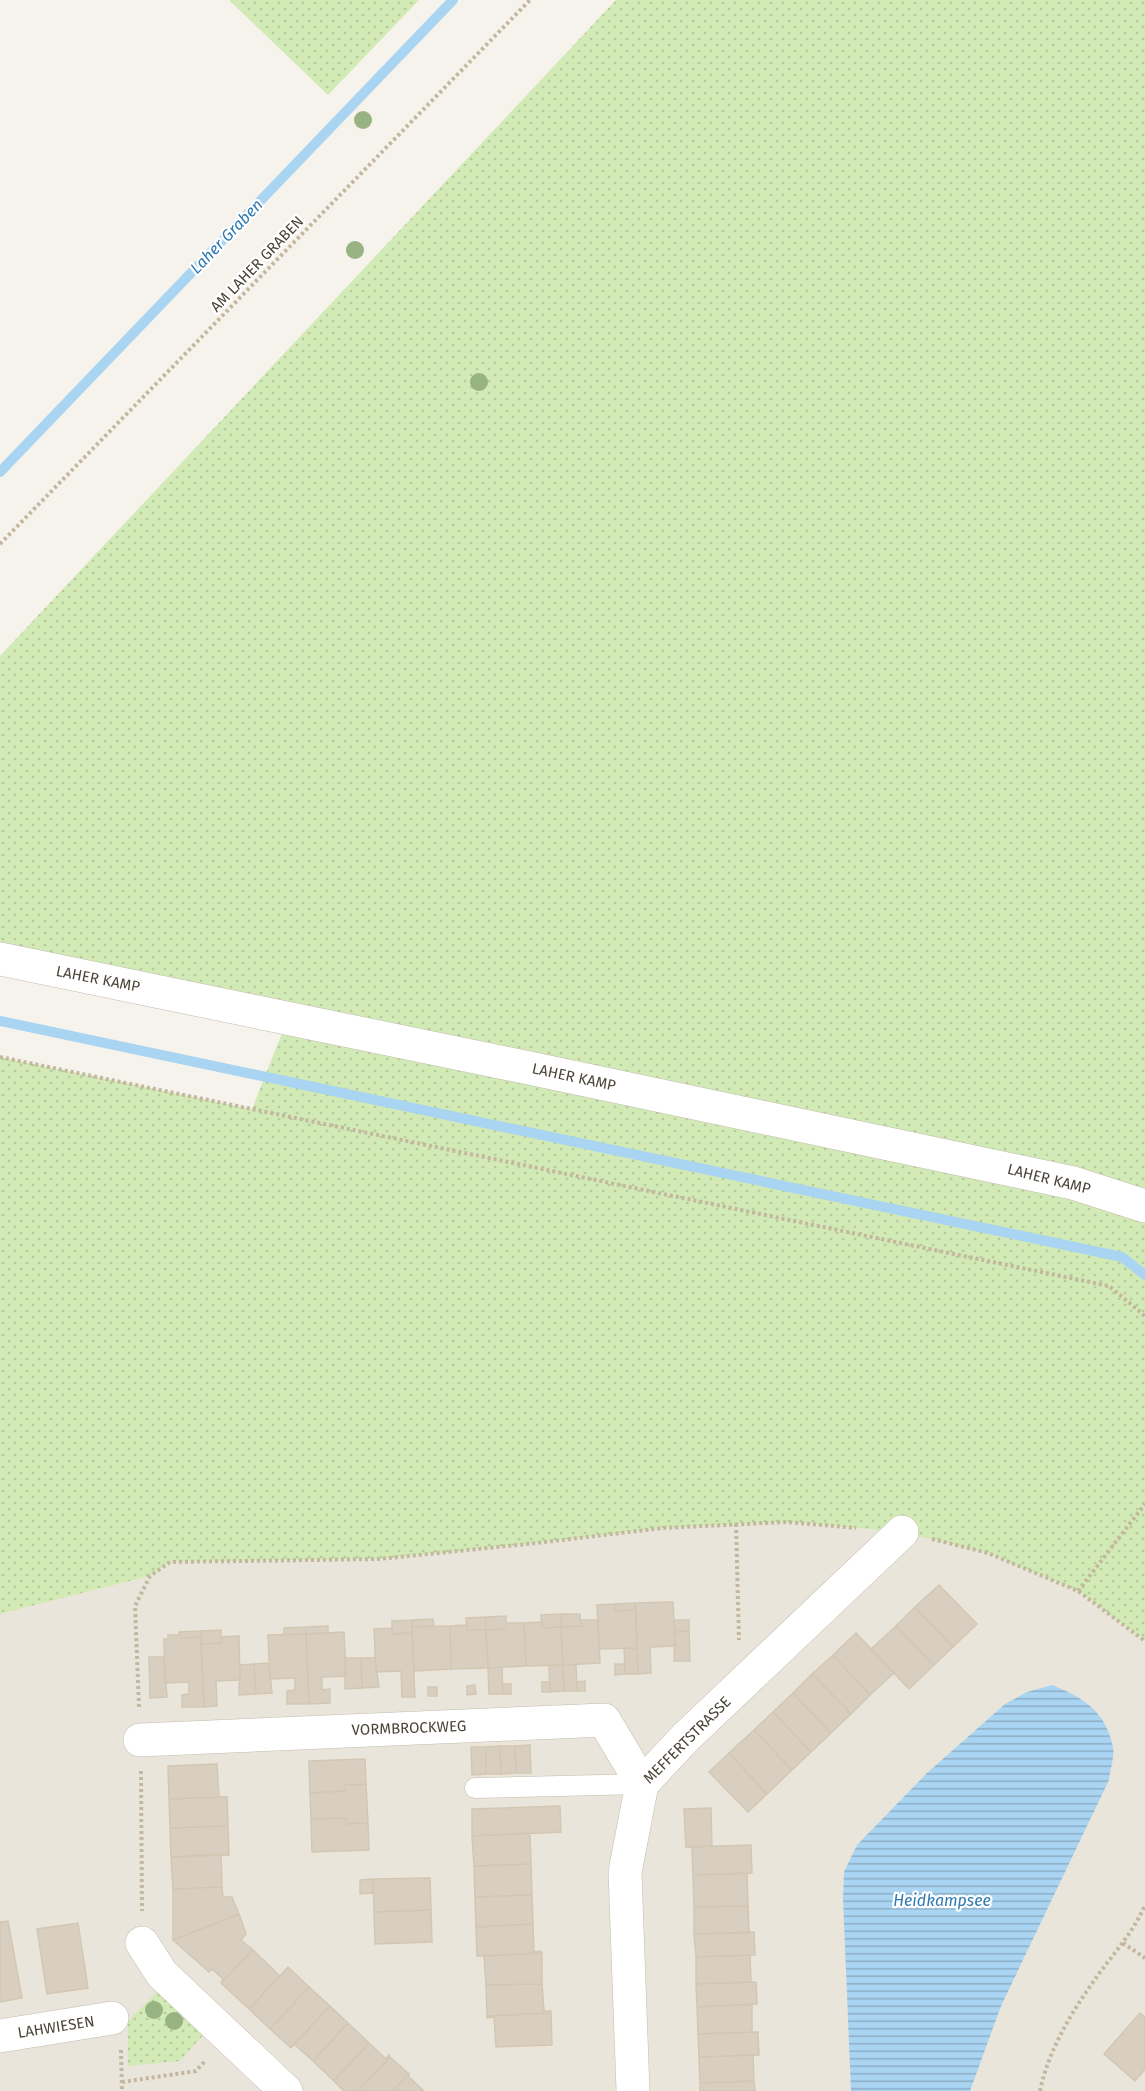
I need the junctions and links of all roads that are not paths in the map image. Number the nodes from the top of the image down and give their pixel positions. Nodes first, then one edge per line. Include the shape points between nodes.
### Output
1 (0, 959) edge
2 (1145, 1206) edge
3 (902, 1532) road end
4 (141, 1740) road end
5 (642, 1784) junction
6 (474, 1788) dead end
7 (142, 1943) road end
8 (116, 2029) road end
9 (0, 2036) edge
10 (286, 2091) edge
11 (633, 2091) edge

1 - 2 street, LAHER KAMP via 1061,1181
3 - 5 street, MEFFERTSTRASSE
4 - 5 street, VORMBROCKWEG via 604,1720
5 - 6 lane
5 - 11 street, MEFFERTSTRASSE via 625,1872
7 - 10 street via 162,1974
8 - 9 street, LAHWIESEN

